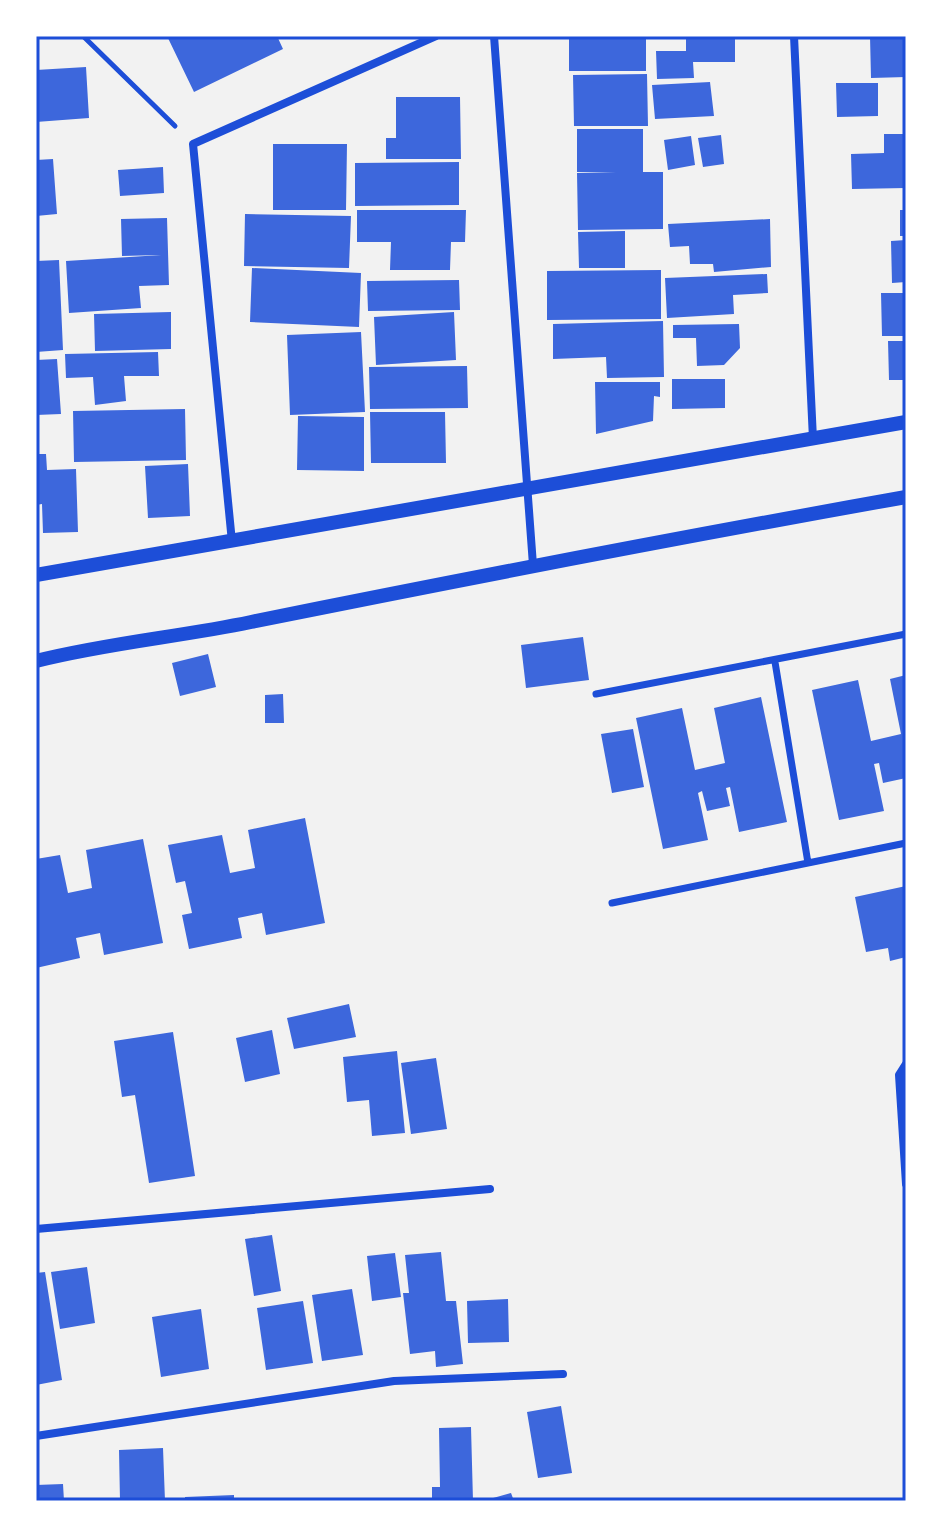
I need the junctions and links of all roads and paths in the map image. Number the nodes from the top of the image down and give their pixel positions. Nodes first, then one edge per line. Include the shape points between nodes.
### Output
1 (83, 36) edge
2 (436, 36) edge
3 (494, 36) edge
4 (794, 36) edge
5 (193, 144) junction
6 (906, 422) edge
7 (813, 440) junction
8 (526, 487) junction
9 (906, 497) edge
10 (232, 542) junction
11 (533, 565) junction
12 (36, 575) edge
13 (906, 634) edge
14 (36, 661) edge
15 (775, 662) junction
16 (596, 694) dead end
17 (906, 843) edge
18 (808, 863) junction
19 (612, 903) dead end
20 (906, 1064) edge
21 (906, 1184) edge
22 (490, 1189) dead end
23 (36, 1229) edge
24 (563, 1374) dead end
25 (36, 1436) edge

1 - 5 path
2 - 5 street
3 - 8 street
4 - 7 street
5 - 10 street
6 - 7 street
7 - 8 street
8 - 10 street
8 - 11 street
9 - 11 street
10 - 12 street
11 - 14 street
13 - 15 street
15 - 16 street
15 - 18 street
17 - 18 street
18 - 19 street
20 - 21 street via 899,1075
22 - 23 street
24 - 25 street via 394,1381

